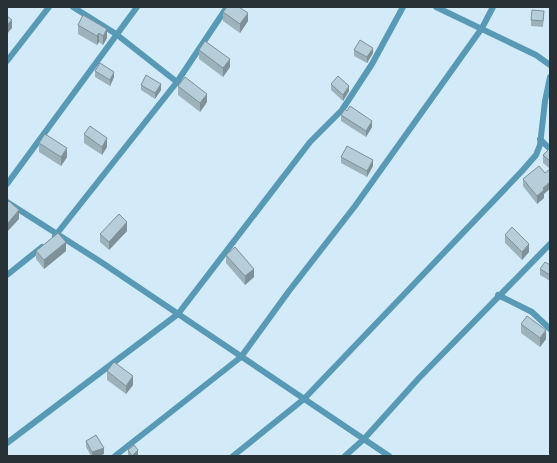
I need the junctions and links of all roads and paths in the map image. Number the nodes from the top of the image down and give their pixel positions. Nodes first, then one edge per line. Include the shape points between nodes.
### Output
1 (49, 7) edge
2 (73, 7) edge
3 (137, 7) edge
4 (227, 7) edge
5 (403, 7) edge
6 (436, 7) edge
7 (493, 7) edge
8 (482, 28) junction
9 (116, 34) junction
10 (7, 61) edge
11 (550, 65) edge
12 (550, 77) edge
13 (177, 82) junction
14 (540, 139) junction
15 (550, 149) edge
16 (7, 184) edge
17 (7, 202) edge
18 (58, 234) junction
19 (52, 239) edge
20 (46, 244) edge
21 (550, 244) edge
22 (7, 275) edge
23 (498, 295) junction
24 (178, 314) junction
25 (550, 329) edge
26 (241, 357) junction
27 (304, 399) junction
28 (364, 439) junction
29 (7, 442) edge
30 (115, 456) edge
31 (233, 456) edge
32 (345, 456) edge
33 (389, 456) edge

1 - 10 street
2 - 9 street
3 - 9 street
4 - 13 street
5 - 24 street via 372,64 342,110 310,142
6 - 8 street
7 - 8 street
8 - 11 street via 536,55
8 - 26 street via 355,206
9 - 13 street
9 - 16 street
12 - 14 street
13 - 18 street
14 - 15 street
14 - 27 street via 536,155 522,171
17 - 18 street
18 - 19 street
18 - 24 street
20 - 22 street
21 - 23 street
23 - 25 street via 532,312
23 - 28 street
24 - 26 street
24 - 29 street
26 - 27 street
26 - 30 street
27 - 28 street
27 - 31 street
28 - 32 street
28 - 33 street

